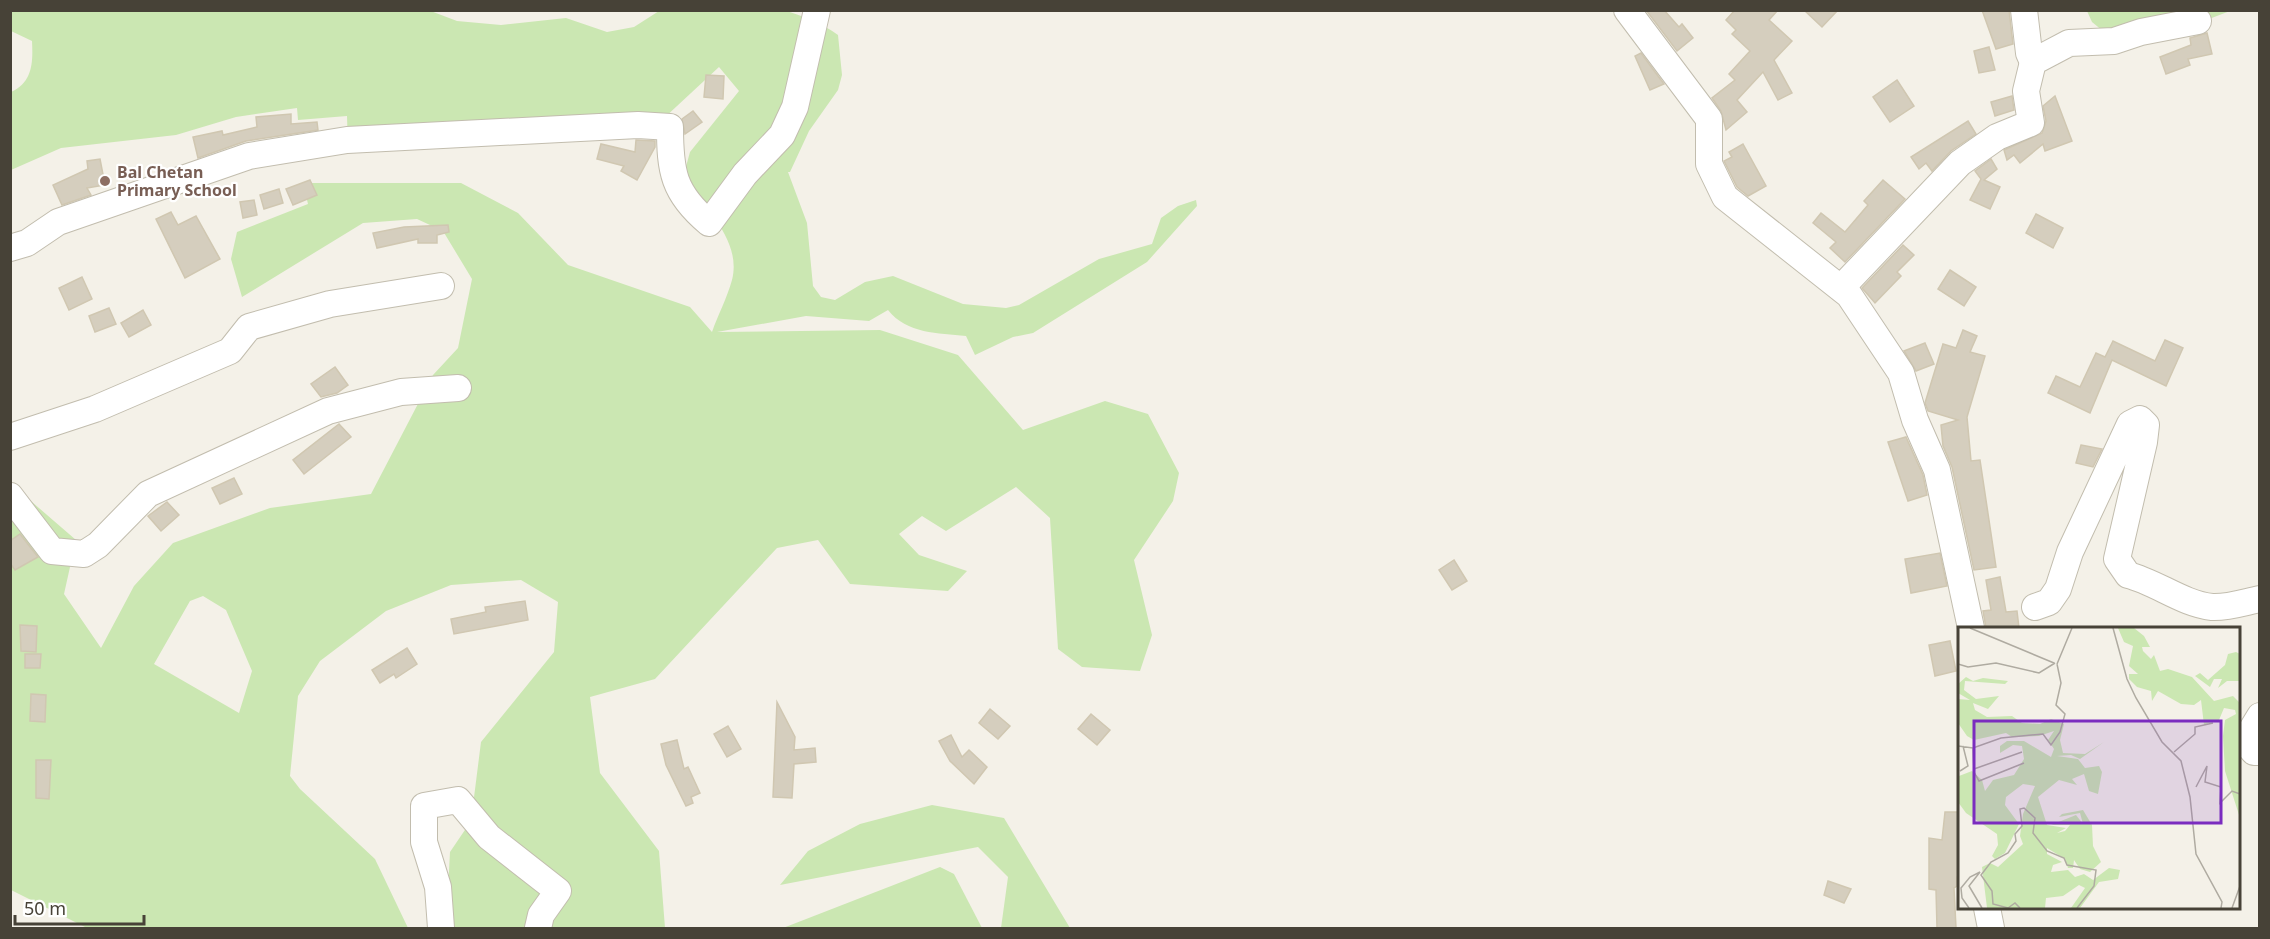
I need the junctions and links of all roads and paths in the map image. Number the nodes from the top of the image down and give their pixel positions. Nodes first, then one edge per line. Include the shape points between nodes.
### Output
1 (817, 10) edge
2 (1627, 10) edge
3 (2024, 10) edge
4 (2198, 21) dead end
5 (2033, 62) junction
6 (10, 248) edge
7 (441, 286) dead end
8 (1841, 288) junction
9 (458, 388) dead end
10 (10, 437) edge
11 (10, 496) edge
12 (2259, 599) edge
13 (2035, 607) dead end
14 (1971, 627) edge
15 (2259, 716) edge
16 (2259, 752) edge
17 (1987, 909) edge
18 (441, 928) edge
19 (538, 928) edge
20 (1991, 928) edge

1 - 6 street via 795,107 782,135 745,174 709,223 688,206 670,165 670,127 638,125 347,140 249,156 58,222 27,243
2 - 8 street via 1709,119 1709,164 1725,197
3 - 5 street
4 - 5 street via 2114,41 2069,43
5 - 8 street via 2026,91 2031,123 1997,136 1960,163
7 - 10 street via 330,304 249,327 230,351 95,409
8 - 14 street via 1901,373 1915,420 1937,470
9 - 11 street via 401,392 328,411 148,494 98,545 84,554 52,551
12 - 13 street via 2212,607 2128,575 2117,559 2144,442 2146,424 2140,419 2130,424 2070,552 2058,589 2049,602
15 - 16 street via 2247,744
17 - 20 street
18 - 19 street via 438,887 424,842 424,806 458,800 489,837 558,891

